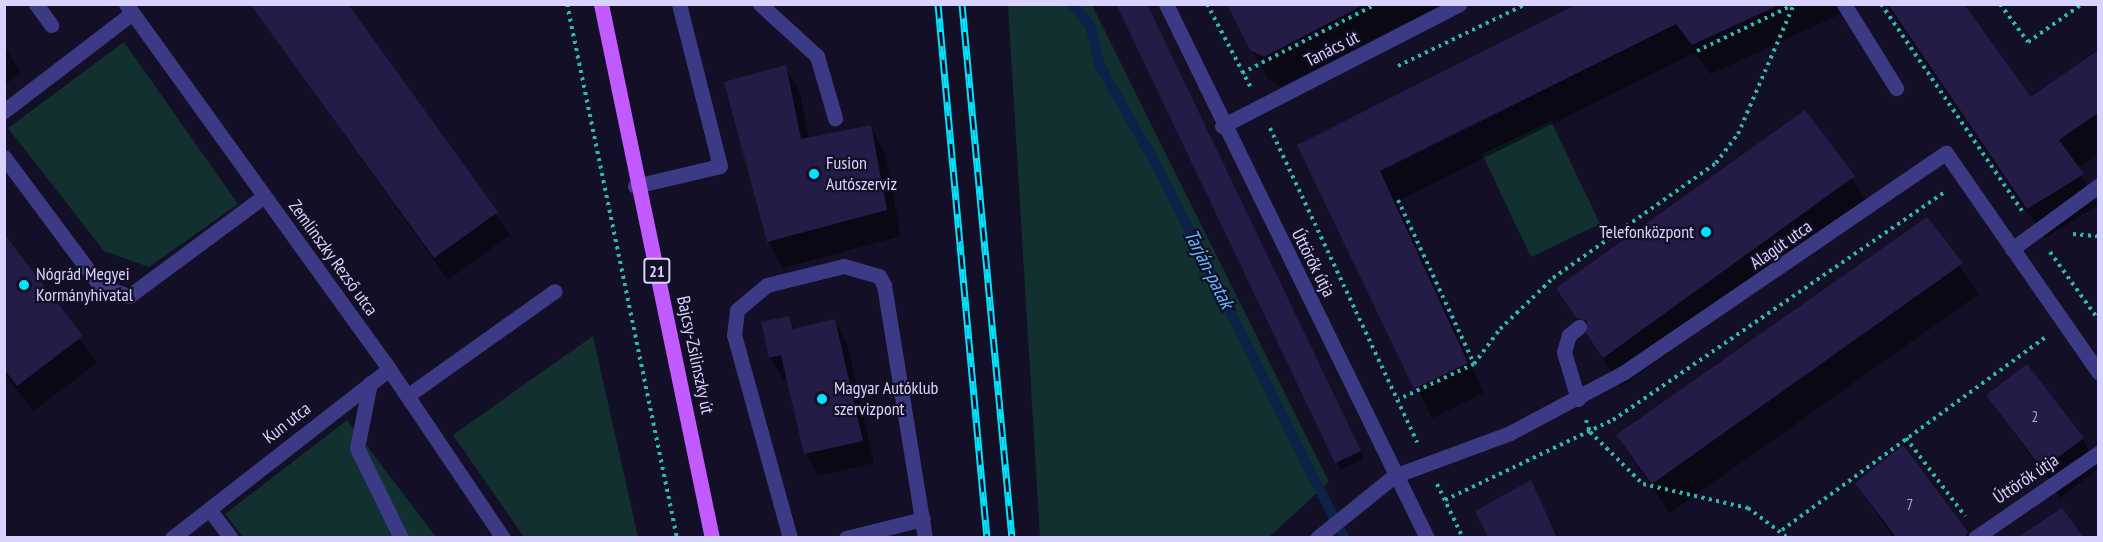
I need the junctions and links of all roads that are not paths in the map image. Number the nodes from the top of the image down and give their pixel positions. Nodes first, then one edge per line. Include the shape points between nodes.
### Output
1 (36, 4) edge
2 (601, 4) edge
3 (679, 4) edge
4 (760, 4) edge
5 (1166, 4) edge
6 (1460, 4) edge
7 (1844, 4) edge
8 (129, 9) edge
9 (51, 26) dead end
10 (1896, 88) dead end
11 (4, 111) edge
12 (835, 118) dead end
13 (1222, 126) junction
14 (4, 157) edge
15 (635, 186) junction
16 (2098, 186) edge
17 (264, 196) junction
18 (2013, 249) junction
19 (555, 291) dead end
20 (1579, 327) dead end
21 (389, 369) junction
22 (2098, 372) edge
23 (370, 383) junction
24 (407, 396) junction
25 (1578, 399) junction
26 (2098, 453) edge
27 (1394, 477) junction
28 (209, 509) junction
29 (923, 519) junction
30 (1973, 530) edge
31 (172, 537) edge
32 (231, 537) edge
33 (401, 537) edge
34 (503, 537) edge
35 (712, 537) edge
36 (790, 537) edge
37 (846, 537) edge
38 (925, 537) edge
39 (1317, 537) edge
40 (1426, 537) edge

1 - 9 street
2 - 15 main road, Bajcsy-Zsilinszky út / 21
3 - 15 street via 720,166
4 - 12 street via 817,56
5 - 13 street, Úttörők útja
6 - 13 street, Tanács út
7 - 10 street
8 - 11 street
8 - 17 street, Zemlinszky Rezső utca
13 - 27 street, Úttörők útja
14 - 17 street via 100,286 129,296
15 - 35 main road, Bajcsy-Zsilinszky út / 21
16 - 18 street
17 - 21 street, Zemlinszky Rezső utca
18 - 22 street, Alagút utca
18 - 25 street, Alagút utca via 1946,153 1728,305
19 - 24 street
20 - 25 street via 1564,352
21 - 23 street, Kun utca
21 - 24 street, Zemlinszky Rezső utca
23 - 28 street, Kun utca
23 - 33 street via 357,448
24 - 34 street, Zemlinszky Rezső utca
25 - 27 street, Alagút utca via 1428,466
26 - 30 street, Úttörők útja
27 - 39 street, Alagút utca via 1358,500
27 - 40 street, Úttörők útja
28 - 31 street, Kun utca
28 - 32 street
29 - 36 street via 884,285 865,269 844,266 767,285 737,310 734,335
29 - 37 street
29 - 38 street

